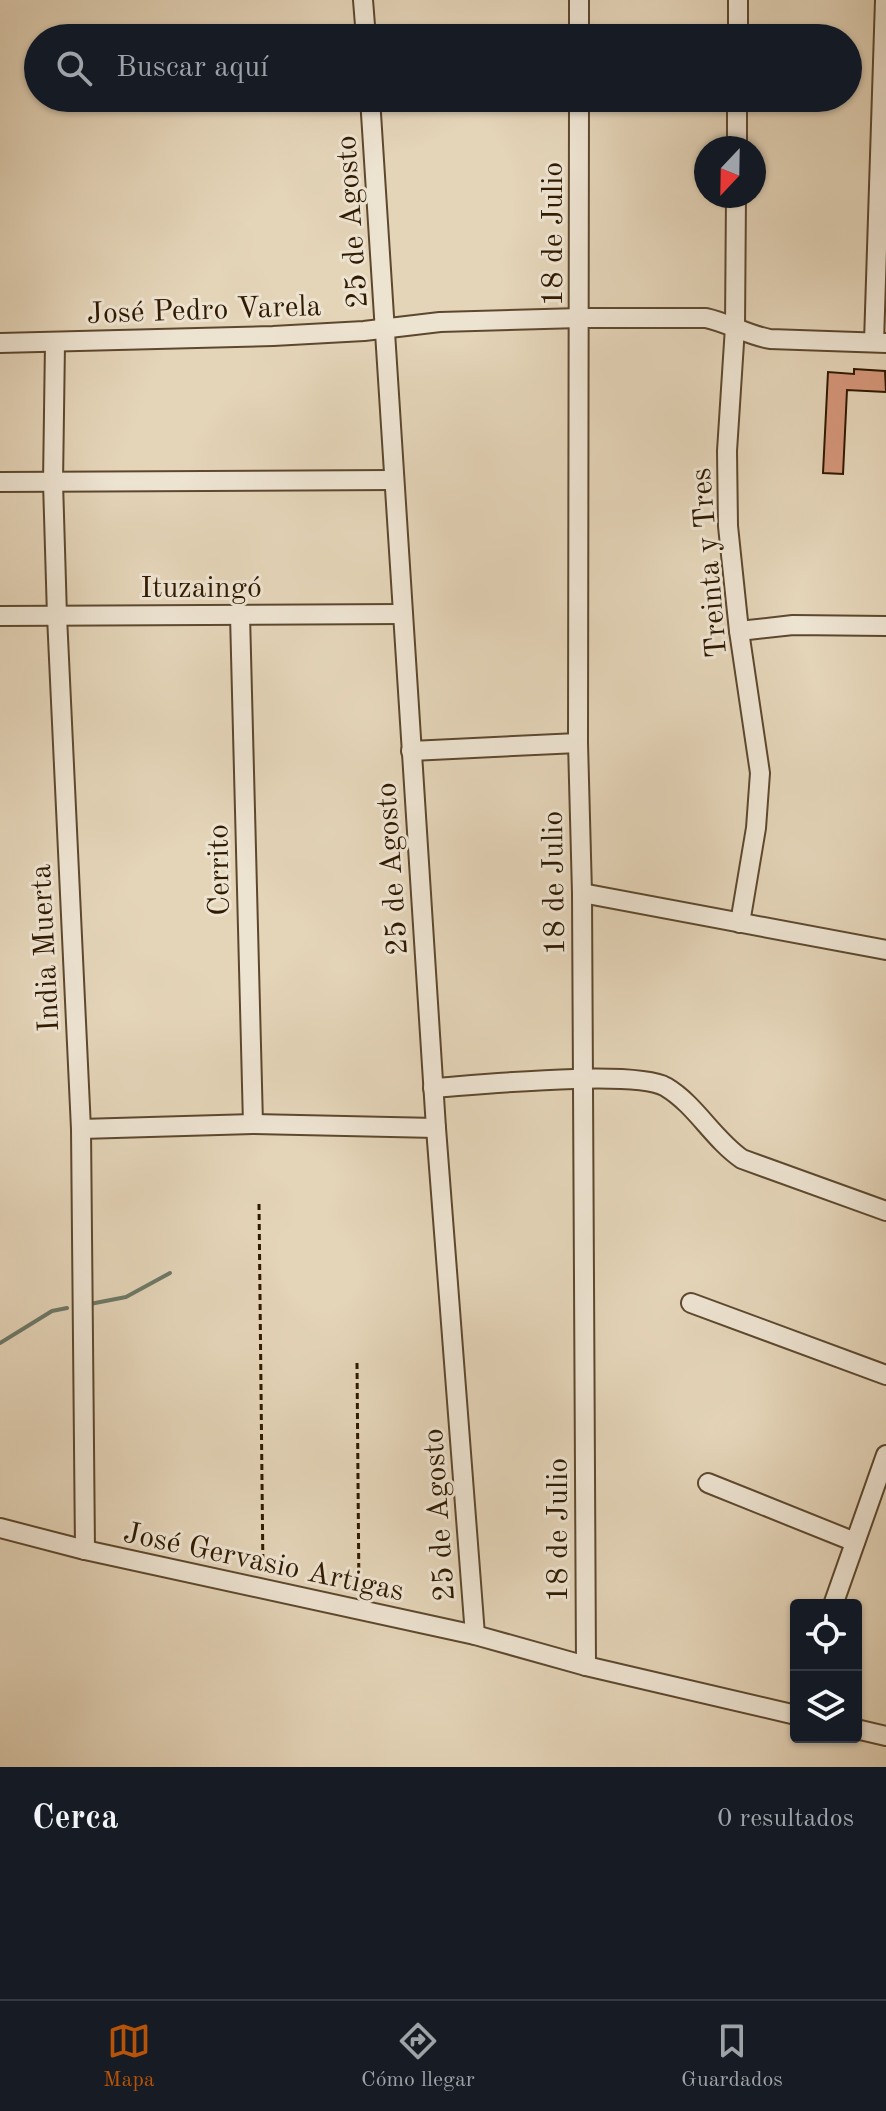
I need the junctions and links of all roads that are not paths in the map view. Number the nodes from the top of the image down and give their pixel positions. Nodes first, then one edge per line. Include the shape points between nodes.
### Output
1 (363, 0) edge
2 (579, 0) edge
3 (738, 0) edge
4 (885, 0) edge
5 (365, 24) edge
6 (579, 24) edge
7 (738, 24) edge
8 (371, 112) edge
9 (579, 112) edge
10 (737, 112) edge
11 (737, 136) edge
12 (736, 208) edge
13 (580, 318) junction
14 (735, 327) junction
15 (387, 328) junction
16 (880, 342) edge
17 (0, 343) edge
18 (55, 343) junction
19 (393, 480) junction
20 (0, 482) edge
21 (53, 482) junction
22 (402, 614) junction
23 (240, 615) junction
24 (0, 616) edge
25 (57, 616) junction
26 (886, 626) edge
27 (739, 631) junction
28 (578, 743) junction
29 (411, 751) junction
30 (582, 893) junction
31 (740, 923) junction
32 (886, 950) edge
33 (581, 1079) junction
34 (433, 1088) junction
35 (253, 1124) junction
36 (436, 1128) junction
37 (81, 1129) junction
38 (886, 1211) edge
39 (691, 1303) dead end
40 (886, 1375) edge
41 (886, 1455) edge
42 (708, 1483) dead end
43 (0, 1528) edge
44 (855, 1542) junction
45 (85, 1550) junction
46 (835, 1599) edge
47 (475, 1635) junction
48 (586, 1666) junction
49 (790, 1712) edge
50 (862, 1730) edge
51 (886, 1736) edge

1 - 5 street
2 - 6 street
3 - 7 street
4 - 16 street
8 - 15 street, 25 de Agosto
9 - 13 street, 18 de Julio
10 - 11 street
12 - 14 street, Treinta y Tres
13 - 14 street, José Pedro Varela via 706,318
13 - 15 street, José Pedro Varela
13 - 28 street, 18 de Julio
14 - 16 street, José Pedro Varela via 770,339
14 - 27 street, Treinta y Tres via 727,451
15 - 18 street, José Pedro Varela
15 - 19 street, 25 de Agosto
17 - 18 street, José Pedro Varela
18 - 21 street, India Muerta
19 - 21 street
19 - 22 street, 25 de Agosto
20 - 21 street
21 - 25 street, India Muerta
22 - 23 street, Ituzaingó
22 - 29 street, 25 de Agosto
23 - 25 street, Ituzaingó
23 - 35 street, Cerrito
24 - 25 street, Ituzaingó
25 - 37 street, India Muerta
26 - 27 street via 793,625
27 - 31 street, Treinta y Tres via 760,773
28 - 29 street
28 - 30 street, 18 de Julio
29 - 34 street, 25 de Agosto
30 - 31 street
30 - 33 street, 18 de Julio
31 - 32 street
33 - 34 street
33 - 38 street via 646,1080 665,1087 742,1159
33 - 48 street, 18 de Julio
34 - 36 street, 25 de Agosto
35 - 36 street
35 - 37 street
36 - 47 street, 25 de Agosto
37 - 45 street, India Muerta
39 - 40 street
41 - 44 street
42 - 44 street
43 - 45 street, José Gervasio Artigas
44 - 46 street
45 - 47 street, José Gervasio Artigas
47 - 48 street, José Gervasio Artigas
48 - 49 street, José Gervasio Artigas
50 - 51 street

